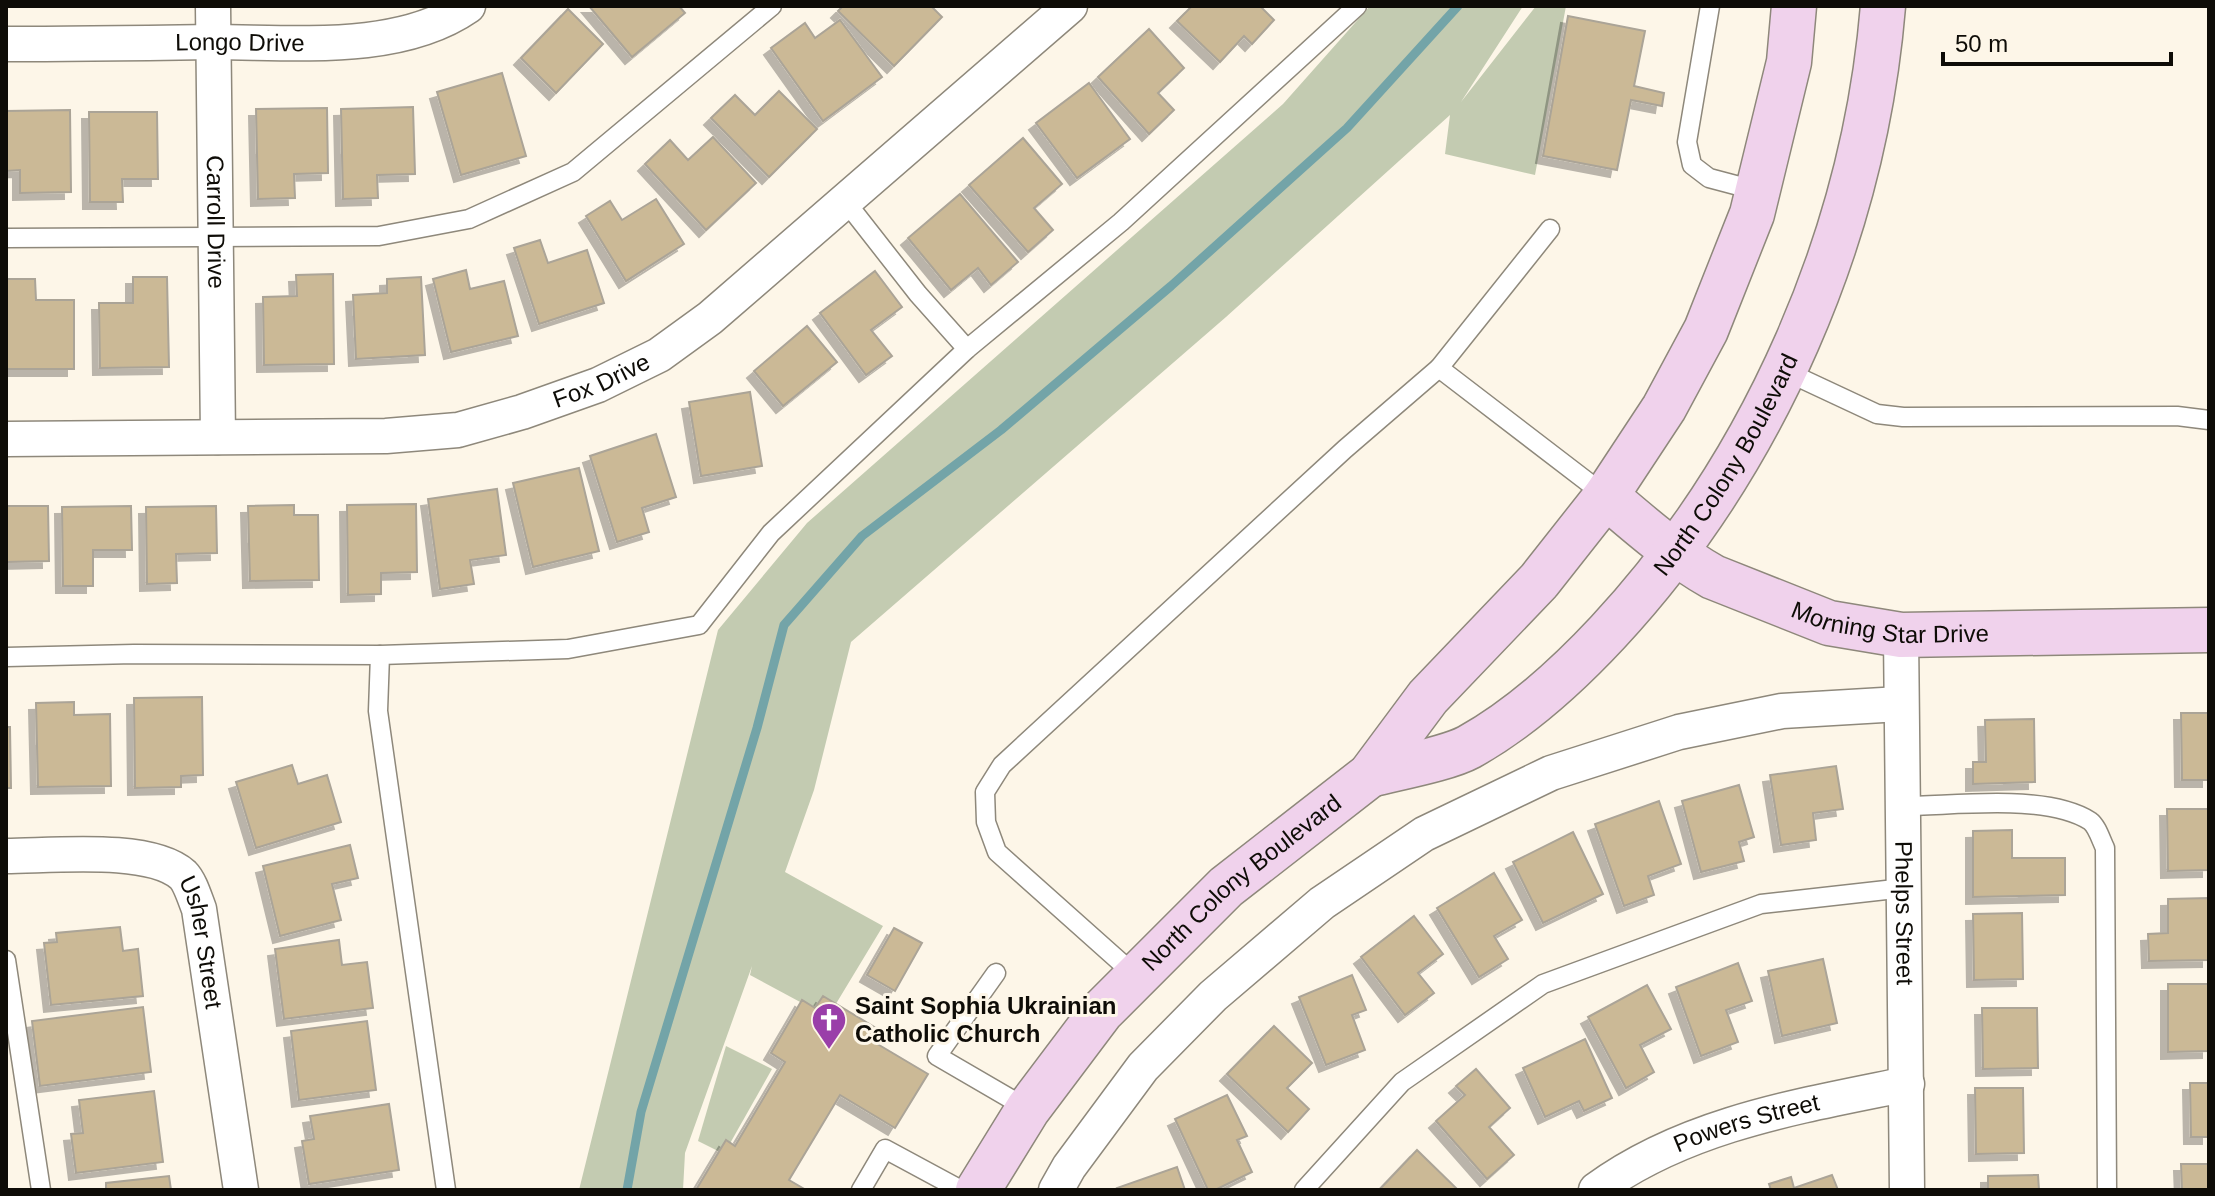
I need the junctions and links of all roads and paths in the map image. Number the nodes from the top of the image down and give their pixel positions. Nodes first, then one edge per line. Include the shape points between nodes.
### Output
1 (213, 6) edge
2 (468, 6) edge
3 (772, 6) edge
4 (1070, 6) edge
5 (1357, 6) edge
6 (1710, 6) edge
7 (1794, 6) edge
8 (1883, 6) edge
9 (213, 42) junction
10 (6, 44) edge
11 (1758, 191) junction
12 (846, 202) junction
13 (1550, 229) dead end
14 (215, 237) junction
15 (6, 238) edge
16 (967, 349) junction
17 (1439, 368) junction
18 (1785, 371) junction
19 (2209, 420) edge
20 (218, 437) junction
21 (6, 439) edge
22 (1606, 496) junction
23 (1674, 553) junction
24 (2209, 630) edge
25 (1901, 635) junction
26 (380, 655) junction
27 (6, 657) edge
28 (1900, 704) junction
29 (1370, 775) junction
30 (1903, 806) junction
31 (6, 856) edge
32 (1904, 888) junction
33 (6, 960) edge
34 (996, 973) dead end
35 (1136, 976) junction
36 (1907, 1084) junction
37 (1028, 1109) junction
38 (41, 1190) edge
39 (241, 1190) edge
40 (446, 1190) edge
41 (861, 1190) edge
42 (961, 1190) edge
43 (978, 1190) edge
44 (1056, 1190) edge
45 (1304, 1190) edge
46 (1596, 1190) edge
47 (1907, 1190) edge
48 (2107, 1190) edge

1 - 9 street, Carroll Drive
2 - 9 street, Longo Drive via 420,29 361,42
3 - 14 lane via 573,172 469,219 379,236
4 - 12 street, Fox Drive
5 - 16 lane via 1121,222
6 - 11 lane via 1687,142 1692,165 1709,178
7 - 11 street, North Colony Boulevard via 1789,62
8 - 18 street, North Colony Boulevard via 1857,170
9 - 10 street, Longo Drive
9 - 14 street, Carroll Drive
11 - 22 street, North Colony Boulevard via 1706,330 1664,408
12 - 16 lane
12 - 20 street, Fox Drive via 710,318 659,355 598,385 458,430
13 - 17 lane
14 - 15 lane
14 - 20 street, Carroll Drive
16 - 26 lane via 771,533 699,625 568,649
17 - 22 lane
17 - 35 lane via 1002,765 985,792 986,822 997,852
18 - 19 lane via 1877,414
18 - 23 street, North Colony Boulevard via 1743,449
20 - 21 street, Fox Drive
22 - 23 street, Morning Star Drive
22 - 29 street, North Colony Boulevard via 1539,581 1428,697
23 - 25 street, Morning Star Drive via 1713,577 1829,623
23 - 29 street, North Colony Boulevard via 1583,659 1517,716 1466,749
24 - 25 street, Morning Star Drive
25 - 28 street, Phelps Street
26 - 27 lane
26 - 40 lane via 378,711
28 - 30 street, Phelps Street
28 - 44 street via 1782,711 1679,732 1551,773 1424,834 1322,903 1213,996 1143,1067
29 - 35 street, North Colony Boulevard via 1226,887
30 - 32 street, Phelps Street
30 - 48 lane via 2038,804 2093,823 2105,848
31 - 39 street, Usher Street via 128,855 156,861 184,876 199,909
32 - 36 street, Phelps Street
32 - 45 lane via 1761,904 1543,984 1402,1082
33 - 38 lane
34 - 37 lane via 937,1056
35 - 37 street, North Colony Boulevard via 1101,1012
36 - 46 street, Powers Street via 1692,1136
36 - 47 street, Phelps Street
37 - 43 street, North Colony Boulevard
41 - 42 lane via 885,1149

